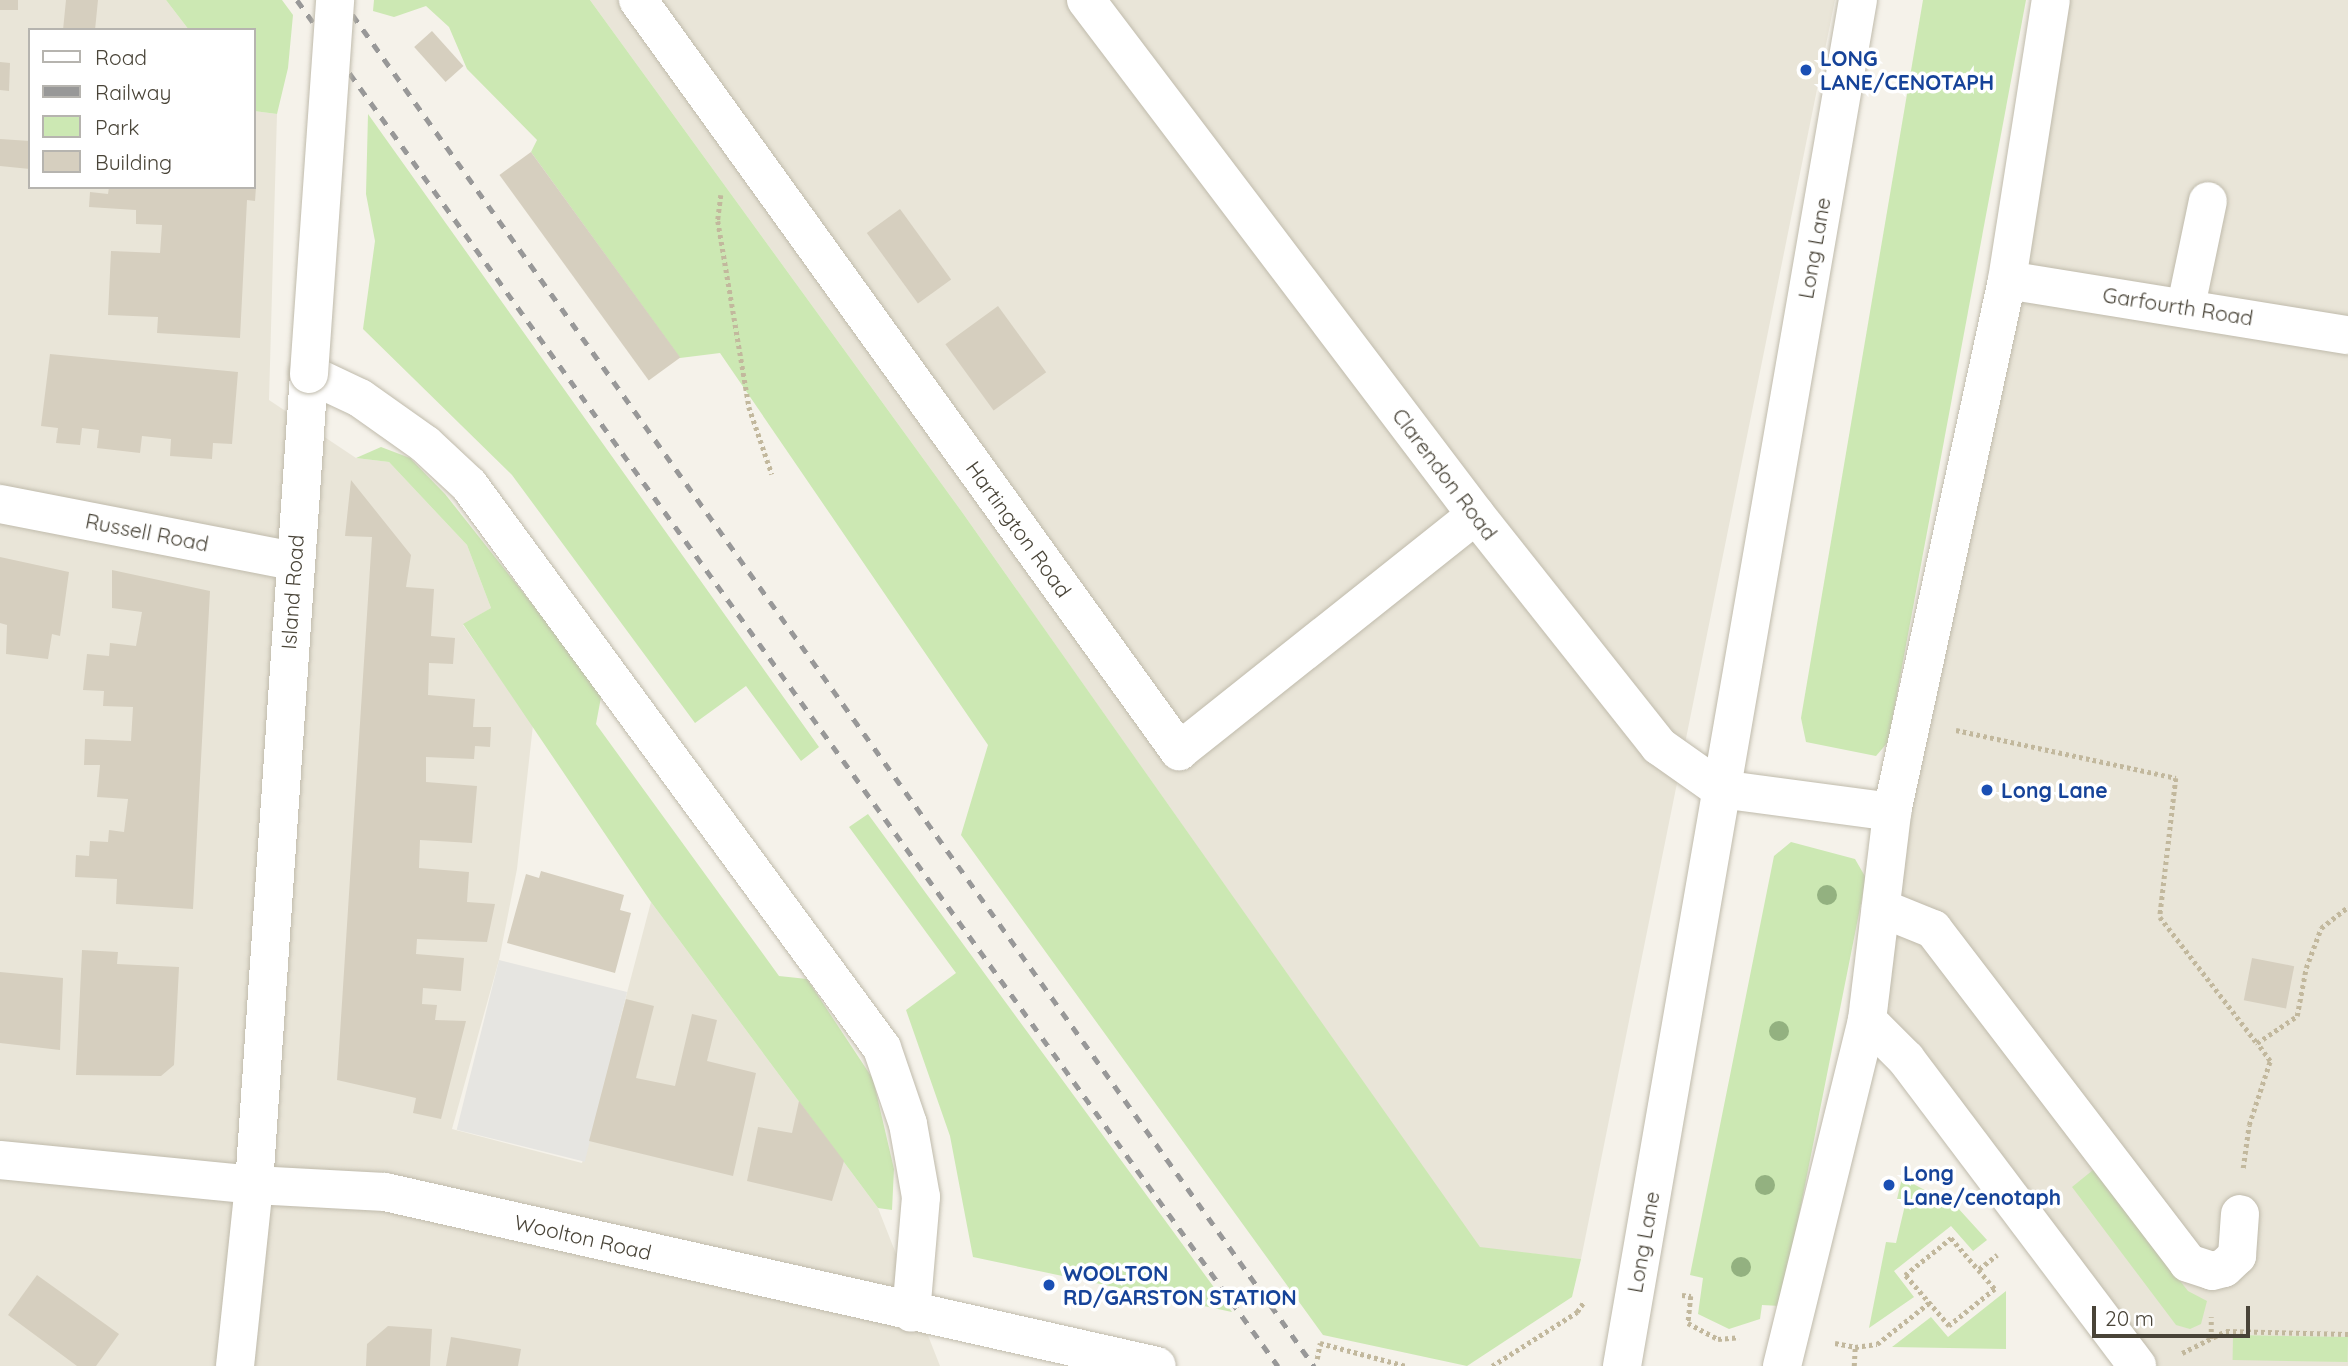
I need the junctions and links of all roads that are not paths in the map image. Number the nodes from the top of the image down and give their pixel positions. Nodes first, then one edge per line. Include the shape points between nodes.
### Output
1 (335, 0) edge
2 (638, 0) edge
3 (1858, 0) edge
4 (2051, 0) edge
5 (1090, 1) edge
6 (2208, 201) dead end
7 (2007, 279) junction
8 (2186, 306) junction
9 (2348, 335) edge
10 (309, 374) junction
11 (0, 504) edge
12 (1476, 515) junction
13 (293, 561) junction
14 (1720, 789) junction
15 (1892, 812) junction
16 (1881, 908) junction
17 (1867, 1020) junction
18 (0, 1160) edge
19 (254, 1185) junction
20 (2239, 1214) road end
21 (911, 1313) junction
22 (235, 1366) edge
23 (1157, 1366) edge
24 (1622, 1366) edge
25 (1782, 1366) edge
26 (2137, 1366) edge

1 - 10 street, Island Road, bridge
2 - 12 street, Hartington Road via 1179,751
3 - 14 street, Long Lane
4 - 7 street
5 - 12 street, Clarendon Road
6 - 8 street
7 - 8 street, Garfourth Road
7 - 15 street
8 - 9 street, Garfourth Road
10 - 13 street, Island Road
10 - 21 street via 360,398 425,444 469,485 882,1048 908,1124 922,1197
11 - 13 street, Russell Road
12 - 14 street, Clarendon Road via 1659,746
13 - 19 street, Island Road
14 - 15 street, Clarendon Road
14 - 24 street, Long Lane
15 - 16 street
16 - 17 street
16 - 20 street via 1933,929 2188,1263 2212,1271 2224,1268 2237,1256
17 - 25 street
17 - 26 street via 1906,1059
18 - 19 street, Woolton Road
19 - 21 street, Woolton Road via 385,1192
19 - 22 street, Island Road
21 - 23 street, Woolton Road

